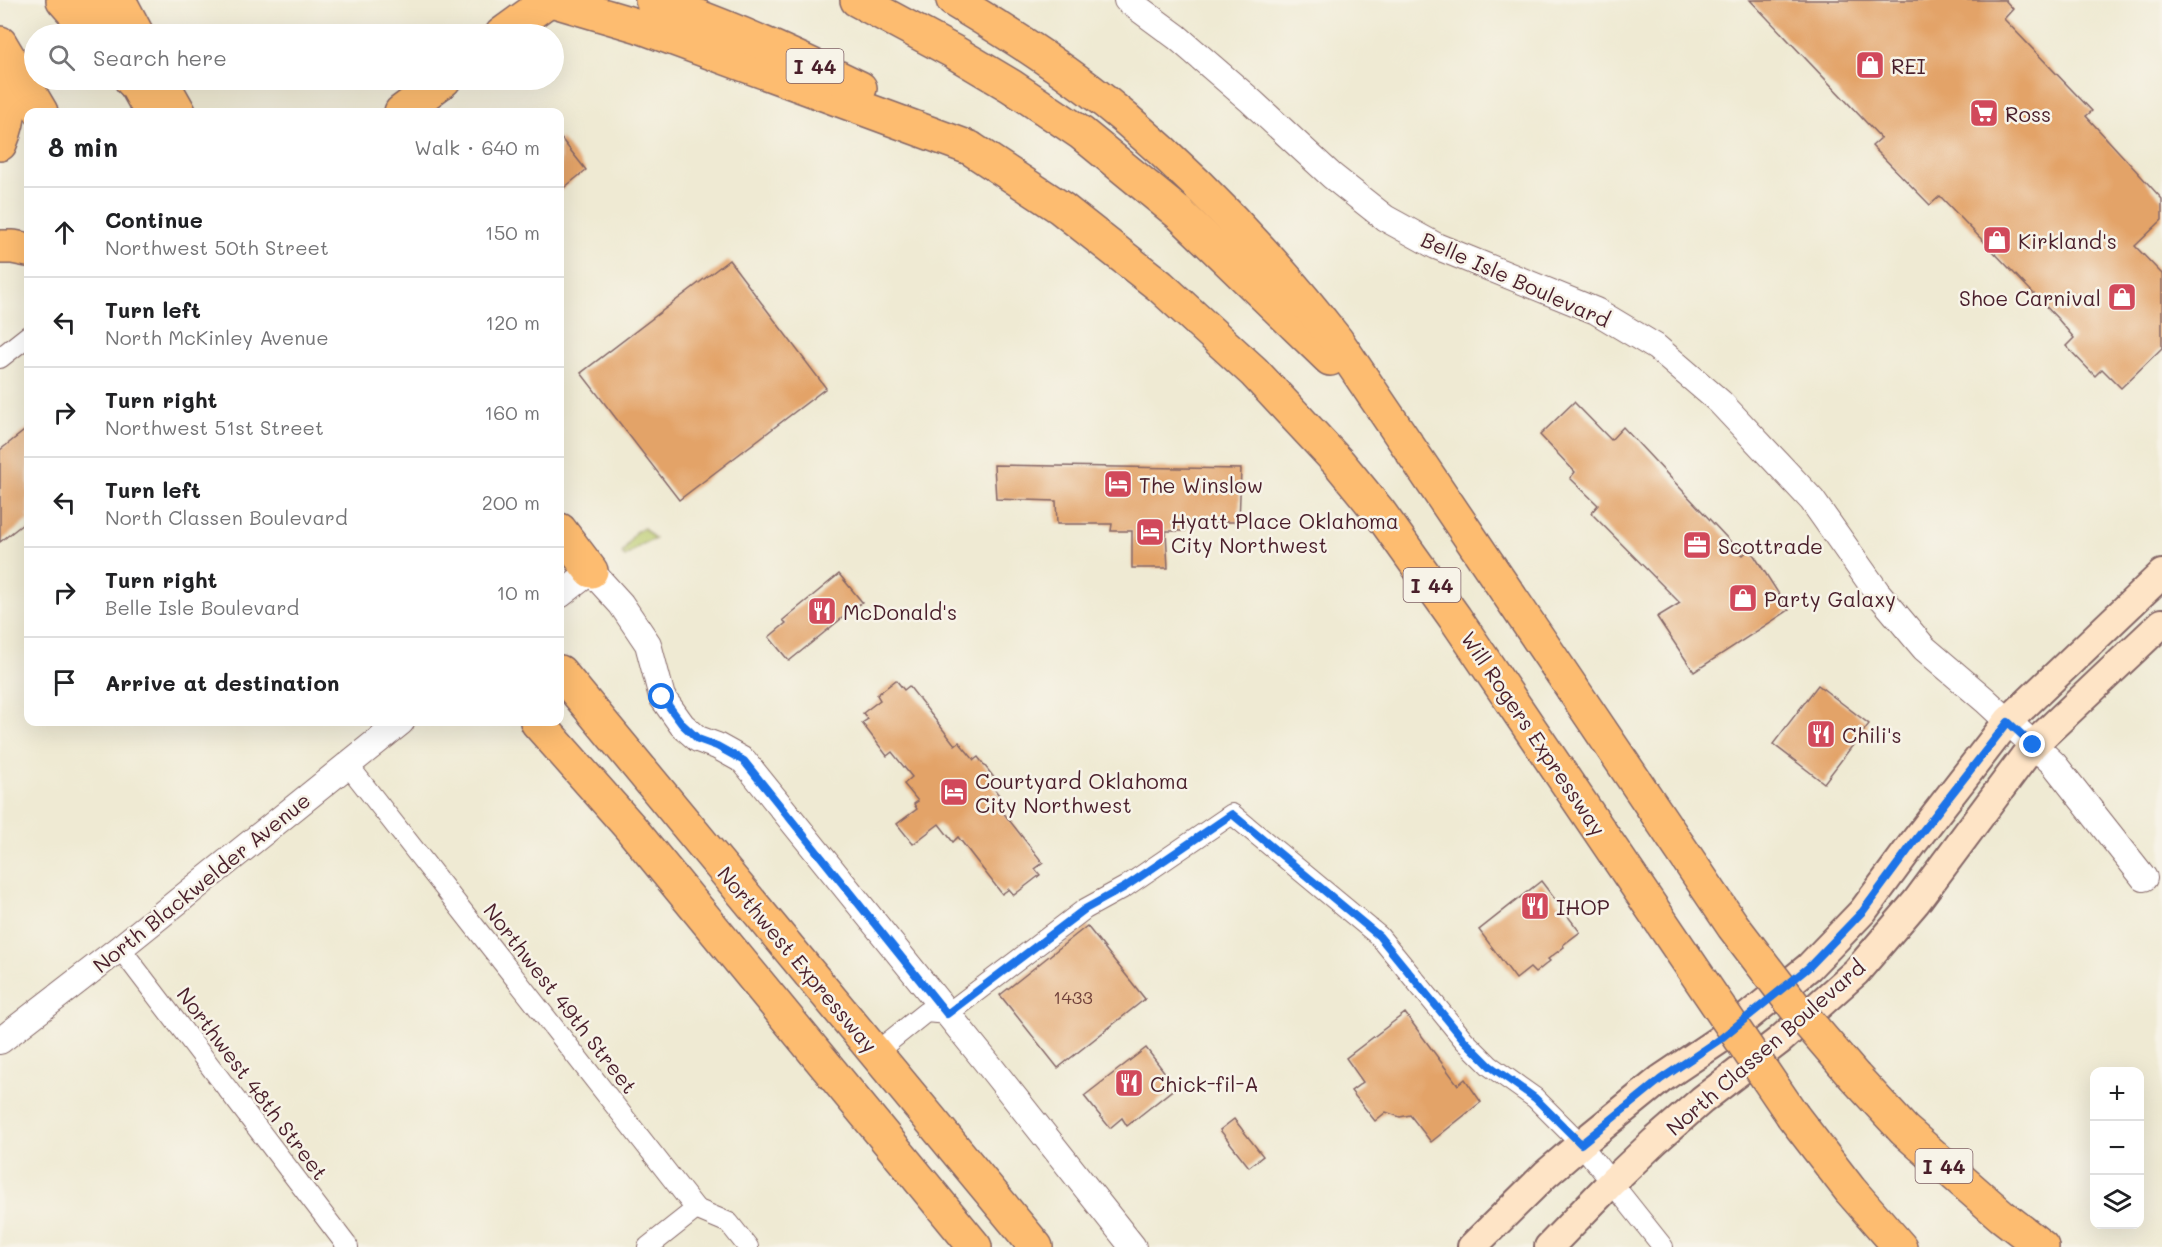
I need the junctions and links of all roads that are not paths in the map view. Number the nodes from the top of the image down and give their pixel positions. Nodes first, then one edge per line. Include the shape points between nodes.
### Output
1 (63, 0) edge
2 (92, 0) edge
3 (119, 0) edge
4 (550, 0) edge
5 (652, 0) edge
6 (857, 0) edge
7 (953, 0) edge
8 (1126, 0) edge
9 (84, 24) edge
10 (105, 24) edge
11 (132, 24) edge
12 (516, 24) edge
13 (0, 43) edge
14 (0, 59) edge
15 (24, 83) edge
16 (28, 90) edge
17 (146, 90) edge
18 (431, 90) edge
19 (39, 108) edge
20 (173, 108) edge
21 (406, 108) edge
22 (0, 144) edge
23 (970, 148) junction
24 (0, 247) edge
25 (24, 249) edge
26 (24, 339) edge
27 (0, 358) edge
28 (1392, 419) junction
29 (564, 535) edge
30 (591, 570) junction
31 (2162, 574) edge
32 (564, 592) edge
33 (2161, 625) edge
34 (564, 677) edge
35 (2008, 722) junction
36 (396, 726) edge
37 (541, 726) edge
38 (2033, 745) junction
39 (348, 765) junction
40 (2145, 878) dead end
41 (120, 948) junction
42 (947, 1014) junction
43 (0, 1041) edge
44 (875, 1053) junction
45 (1581, 1144) junction
46 (1612, 1182) junction
47 (696, 1209) junction
48 (348, 1247) edge
49 (648, 1247) edge
50 (748, 1247) edge
51 (975, 1247) edge
52 (1036, 1247) edge
53 (1133, 1247) edge
54 (1472, 1247) edge
55 (1549, 1247) edge
56 (1663, 1247) edge
57 (1900, 1247) edge
58 (2042, 1247) edge

1 - 9 highway
2 - 10 highway
3 - 11 highway
4 - 12 highway
4 - 23 highway via 639,26
5 - 23 highway, Will Rogers Expressway / I 44 via 698,15 817,67
6 - 28 highway via 973,63 1090,140 1181,215
7 - 28 highway, I 44 via 1003,30 1125,118 1219,205 1298,291
8 - 35 street, Belle Isle Boulevard via 1177,37 1332,176 1385,218 1436,246 1596,310 1656,347 1720,402 1812,500 1877,592 1924,648
13 - 15 highway
14 - 22 highway via 11,103
16 - 19 highway
17 - 20 highway
18 - 21 highway
23 - 57 highway, Will Rogers Expressway / I 44, bridge via 1060,208 1160,286 1254,372 1339,463 1455,618 1792,1116
24 - 25 highway
26 - 27 street
28 - 58 highway, I 44, bridge via 1733,926 1795,1007 1912,1137
29 - 30 highway
30 - 32 street
30 - 42 street via 621,604 648,644 662,697 682,724 698,739 744,761
31 - 35 main road, North Classen Boulevard
33 - 38 main road, North Classen Boulevard
34 - 44 highway, Northwest Expressway
35 - 38 street, Belle Isle Boulevard
35 - 45 main road, North Classen Boulevard via 1863,911 1809,967
36 - 39 street, North Blackwelder Avenue
37 - 51 highway via 629,826
38 - 40 street, Belle Isle Boulevard via 2054,764
38 - 46 main road, North Classen Boulevard via 1916,902 1856,972 1779,1040 1702,1100
39 - 41 street, North Blackwelder Avenue
39 - 47 street, Northwest 49th Street
41 - 43 street, North Blackwelder Avenue
41 - 48 street, Northwest 48th Street
42 - 44 street via 926,1012
42 - 45 street via 1085,909 1125,887 1232,814 1379,936 1464,1040 1490,1066 1535,1098
42 - 53 street
44 - 52 highway, Northwest Expressway
45 - 46 street
45 - 54 main road, North Classen Boulevard
46 - 55 main road, North Classen Boulevard
46 - 56 street
47 - 49 street
47 - 50 street, Northwest 49th Street via 729,1223

